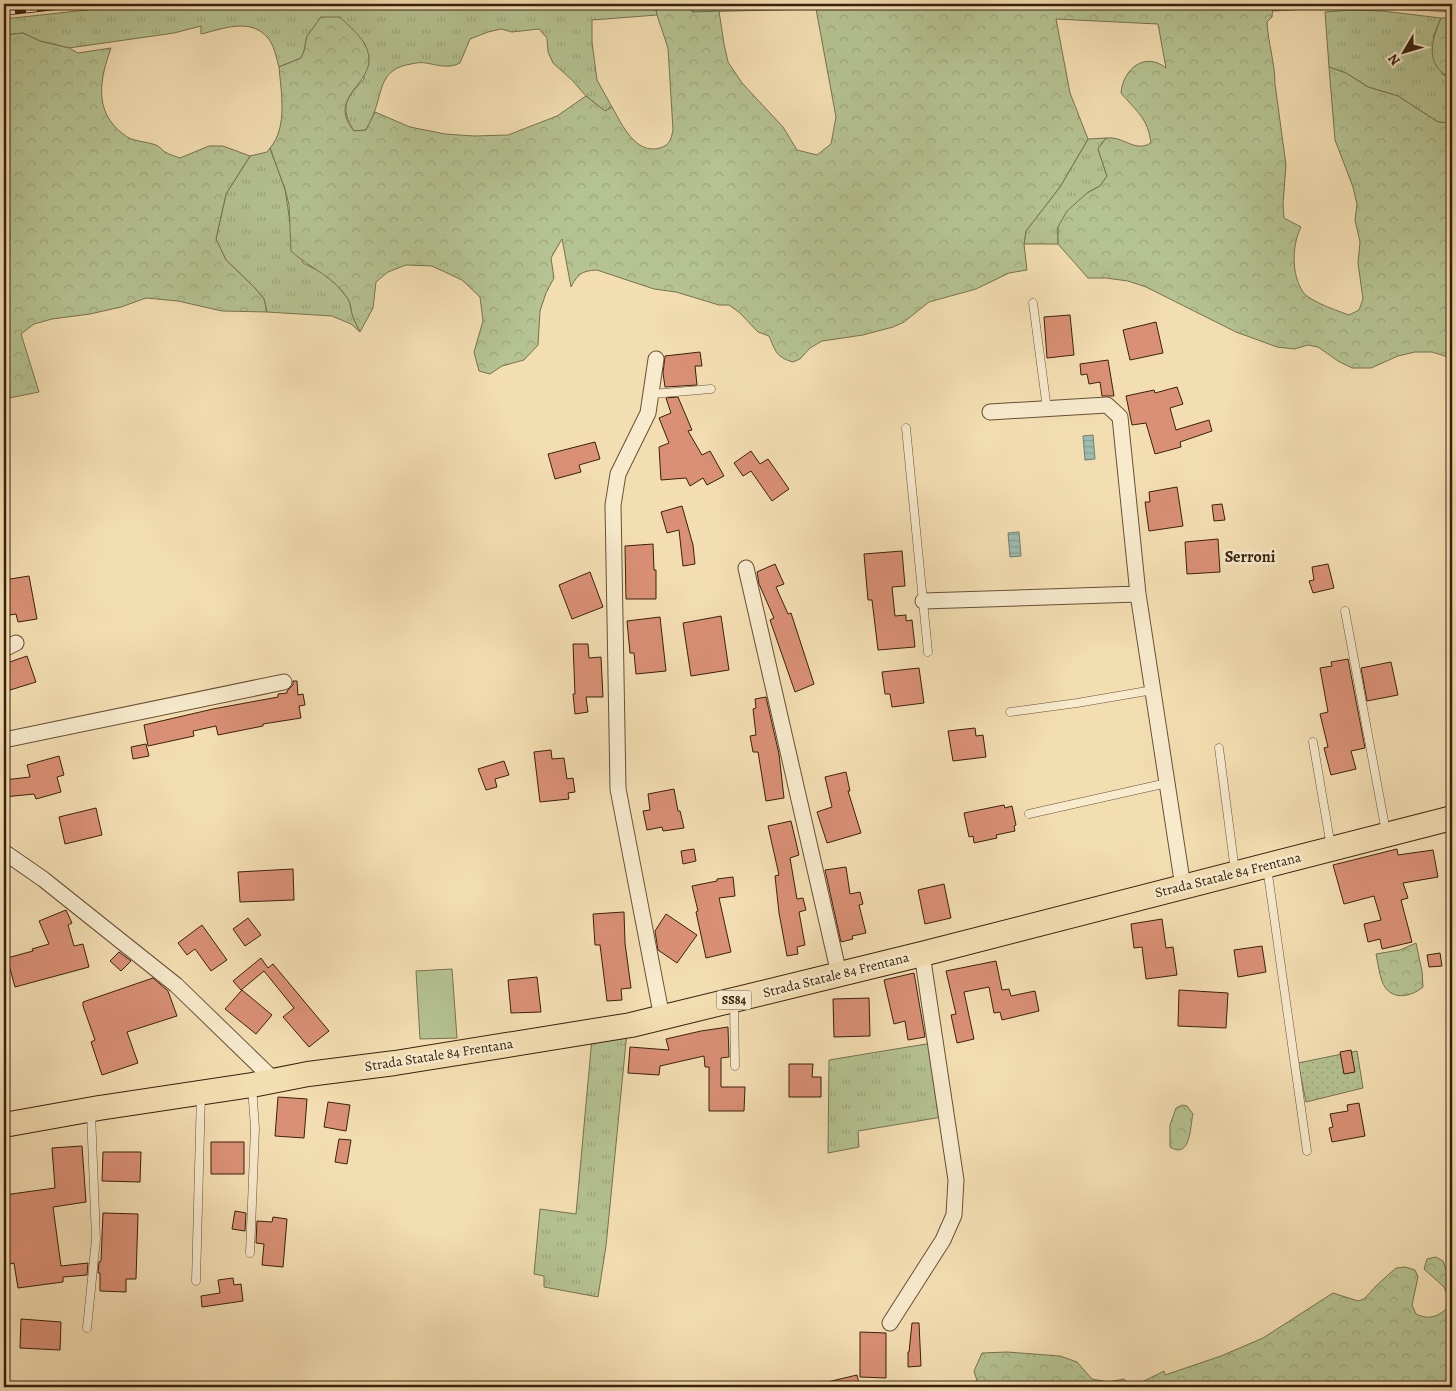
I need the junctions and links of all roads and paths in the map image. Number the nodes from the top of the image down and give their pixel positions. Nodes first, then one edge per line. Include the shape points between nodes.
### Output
1 (1033, 303) dead end
2 (656, 359) dead end
3 (711, 388) dead end
4 (652, 394) junction
5 (1047, 408) junction
6 (990, 412) dead end
7 (906, 428) dead end
8 (746, 568) dead end
9 (1138, 594) junction
10 (923, 601) junction
11 (1345, 611) dead end
12 (928, 652) dead end
13 (284, 682) dead end
14 (1153, 690) junction
15 (1010, 712) dead end
16 (4, 740) edge
17 (1313, 742) dead end
18 (1219, 748) dead end
19 (1167, 782) junction
20 (1029, 814) dead end
21 (1452, 818) edge
22 (1387, 834) junction
23 (1332, 849) junction
24 (4, 852) edge
25 (1266, 865) junction
26 (1235, 873) junction
27 (1183, 887) junction
28 (922, 954) junction
29 (839, 974) junction
30 (734, 1000) junction
31 (662, 1018) junction
32 (735, 1066) dead end
33 (263, 1083) junction
34 (201, 1092) junction
35 (91, 1109) junction
36 (4, 1125) edge
37 (1308, 1151) dead end
38 (250, 1253) dead end
39 (196, 1281) dead end
40 (890, 1323) dead end
41 (87, 1328) dead end

1 - 5 lane
2 - 4 street
3 - 4 lane
4 - 31 street via 647,415 618,474 613,505 618,789
5 - 6 street
5 - 9 street via 1107,405 1120,417
7 - 10 lane
8 - 29 street
9 - 10 street
9 - 14 street
10 - 12 lane
11 - 22 lane
13 - 16 street
14 - 15 lane
14 - 19 street
17 - 23 lane
18 - 26 lane
19 - 20 lane
19 - 27 street
21 - 22 main road, Strada Statale 84 Frentana / SS84
22 - 23 main road, Strada Statale 84 Frentana / SS84
23 - 25 main road, Strada Statale 84 Frentana / SS84
24 - 33 street via 176,985
25 - 26 main road, Strada Statale 84 Frentana / SS84
25 - 37 lane
26 - 27 main road, Strada Statale 84 Frentana / SS84
27 - 28 main road, Strada Statale 84 Frentana / SS84
28 - 29 main road, Strada Statale 84 Frentana / SS84
28 - 40 street via 956,1180 954,1215 944,1240
29 - 30 main road, Strada Statale 84 Frentana / SS84
30 - 31 main road, Strada Statale 84 Frentana / SS84
30 - 32 lane
31 - 33 main road, Strada Statale 84 Frentana / SS84
33 - 34 main road, Strada Statale 84 Frentana / SS84
33 - 38 lane via 255,1128
34 - 35 main road, Strada Statale 84 Frentana / SS84
34 - 39 lane
35 - 36 main road, Strada Statale 84 Frentana / SS84
35 - 41 lane via 96,1239

